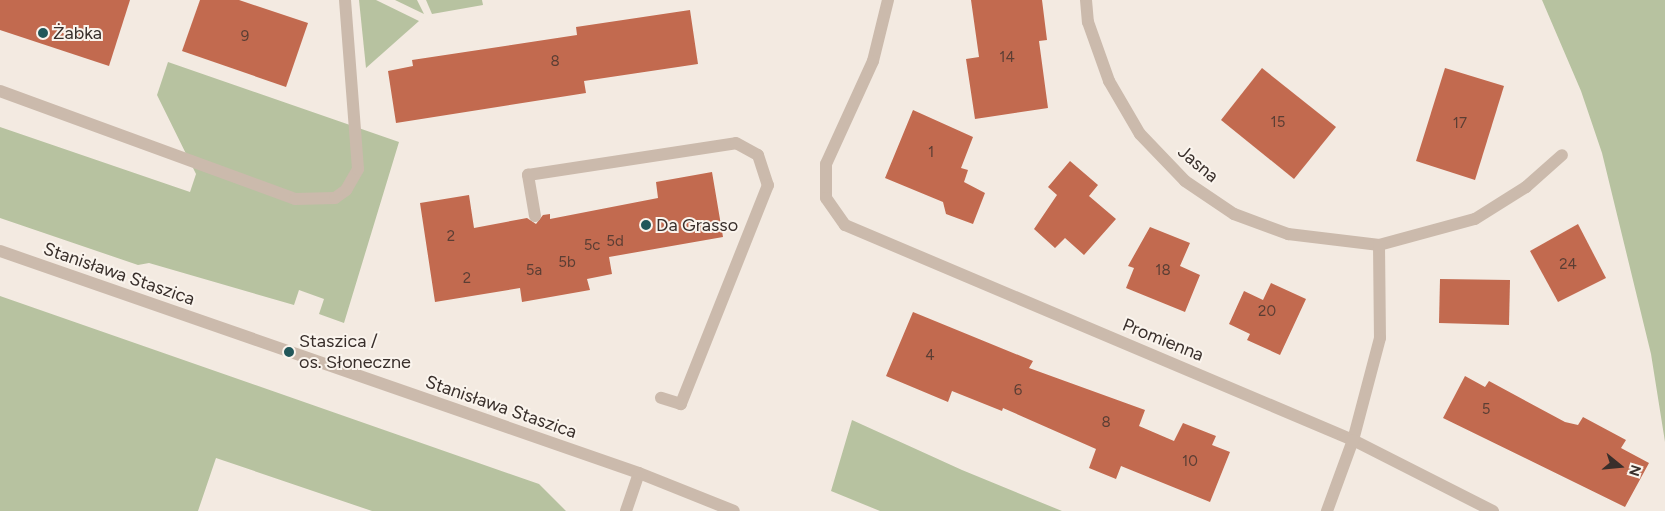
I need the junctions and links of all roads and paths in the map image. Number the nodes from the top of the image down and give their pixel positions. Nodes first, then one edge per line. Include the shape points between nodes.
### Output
1 (345, 0) edge
2 (888, 0) edge
3 (1086, 0) edge
4 (0, 91) edge
5 (1562, 155) dead end
6 (535, 216) dead end
7 (1379, 245) junction
8 (0, 251) edge
9 (661, 398) dead end
10 (1353, 440) junction
11 (639, 473) junction
12 (626, 511) edge
13 (734, 511) edge
14 (1327, 511) edge
15 (1493, 511) edge

1 - 4 street via 358,169 346,190 334,198 295,199
2 - 10 street, Promienna via 873,61 826,164 826,198 845,225
3 - 7 street, Jasna via 1088,22 1109,81 1140,134 1186,181 1234,214 1288,234
5 - 7 street, Jasna via 1526,188 1475,219
6 - 9 street via 528,175 736,142 758,155 768,185 681,404
7 - 10 street via 1380,338
8 - 11 street, Stanisława Staszica
10 - 14 street
10 - 15 street, Promienna
11 - 12 street
11 - 13 street, Stanisława Staszica

